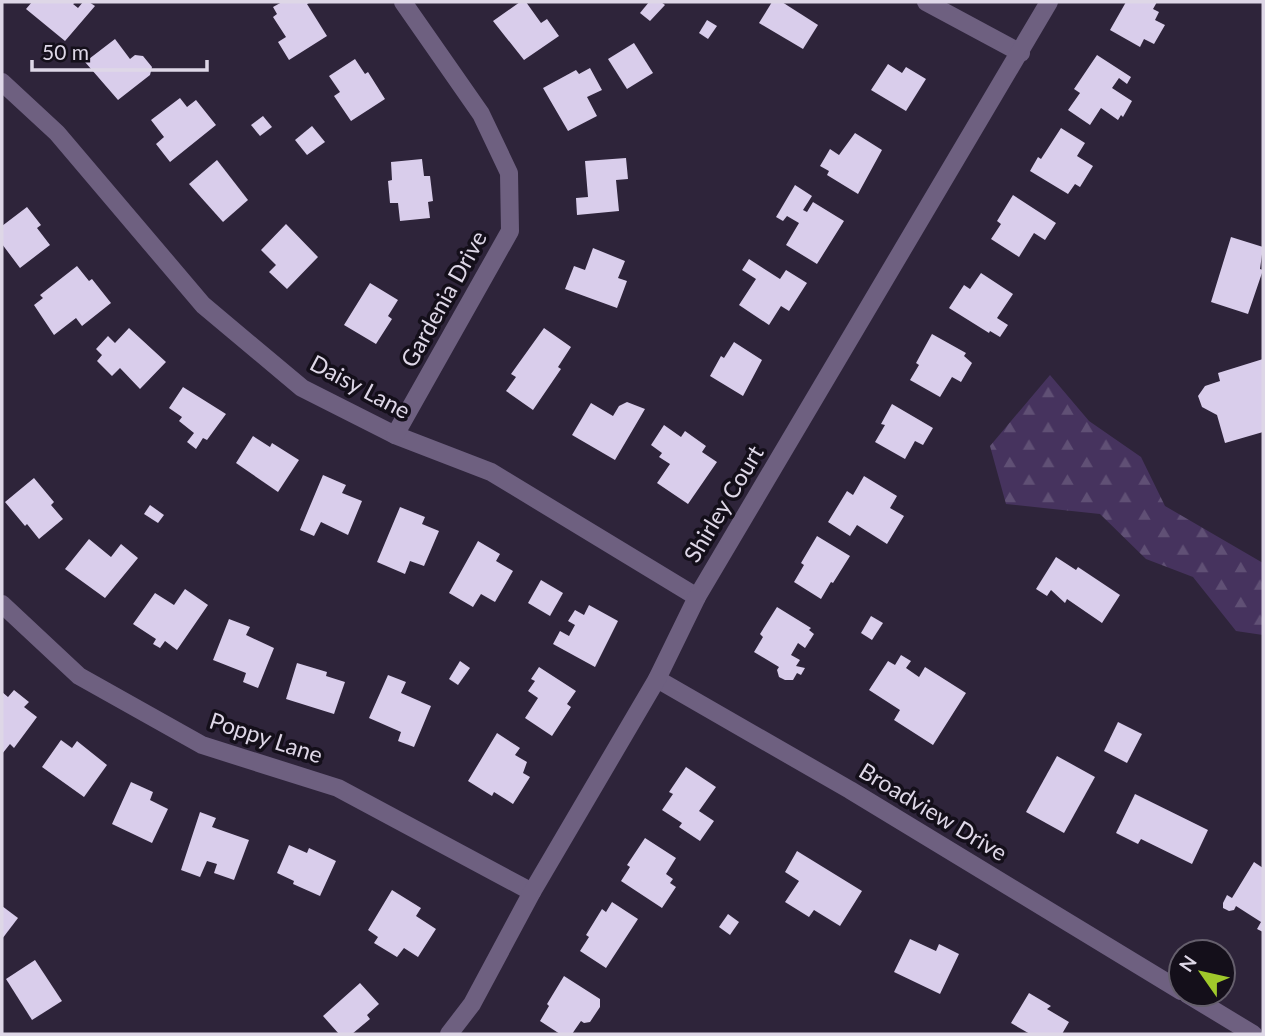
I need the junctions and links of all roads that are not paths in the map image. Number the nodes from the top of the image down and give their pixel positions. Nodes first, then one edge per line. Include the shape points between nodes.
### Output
1 (403, 2) edge
2 (926, 2) edge
3 (1049, 2) edge
4 (1021, 53) junction
5 (2, 82) edge
6 (396, 435) junction
7 (697, 597) junction
8 (2, 604) edge
9 (657, 679) junction
10 (532, 892) junction
11 (1167, 982) edge
12 (1210, 1008) edge
13 (449, 1034) edge
14 (1253, 1034) edge

1 - 6 street, Gardenia Drive via 481,114 509,173 510,231
2 - 4 street
3 - 4 street, Shirley Court
4 - 7 street, Shirley Court
5 - 6 street, Daisy Lane via 57,133 203,305 302,388
6 - 7 street, Daisy Lane via 491,472
7 - 9 street, Shirley Court
8 - 10 street, Poppy Lane via 79,676 202,745 338,788
9 - 10 street, Shirley Court
9 - 11 street, Broadview Drive
10 - 13 street, Shirley Court via 472,1004
12 - 14 street

